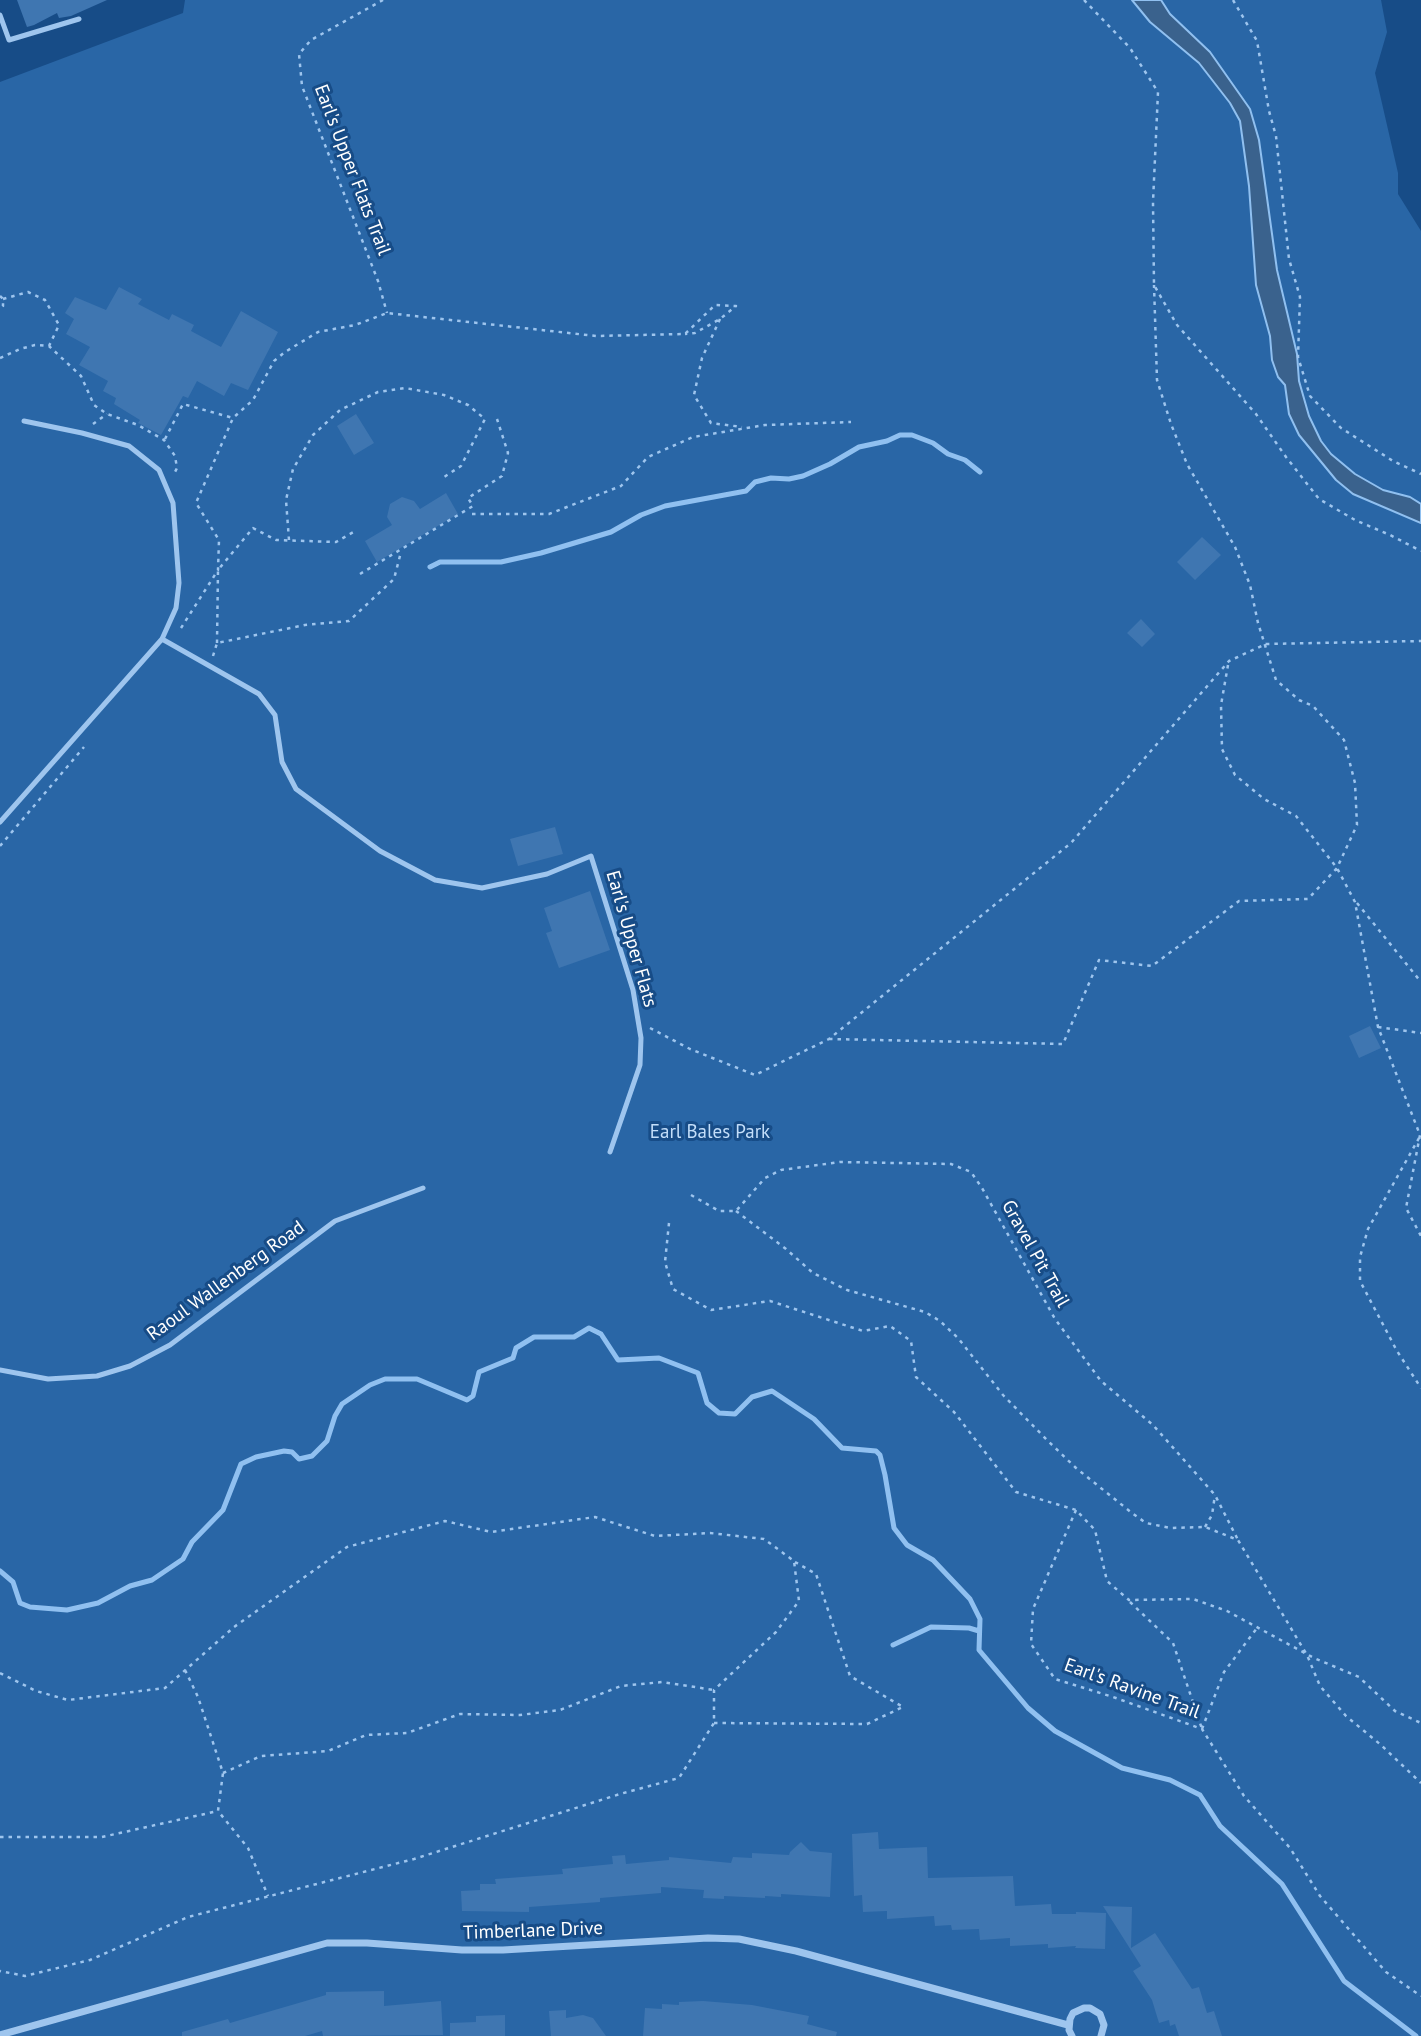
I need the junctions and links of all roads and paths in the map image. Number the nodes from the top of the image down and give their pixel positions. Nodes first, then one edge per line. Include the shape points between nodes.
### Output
1 (383, 0) edge
2 (1084, 0) edge
3 (1233, 0) edge
4 (0, 15) edge
5 (79, 19) dead end
6 (1154, 285) junction
7 (1, 298) edge
8 (0, 310) edge
9 (720, 319) junction
10 (685, 334) junction
11 (49, 346) junction
12 (0, 358) edge
13 (233, 418) dead end
14 (497, 419) dead end
15 (24, 421) dead end
16 (851, 422) dead end
17 (747, 428) junction
18 (164, 440) junction
19 (1421, 474) edge
20 (441, 479) dead end
21 (169, 491) junction
22 (472, 514) dead end
23 (357, 530) dead end
24 (289, 540) junction
25 (1421, 551) edge
26 (401, 552) dead end
27 (360, 574) dead end
28 (162, 639) junction
29 (1421, 641) edge
30 (217, 643) junction
31 (1266, 644) junction
32 (1229, 661) junction
33 (209, 666) junction
34 (0, 822) edge
35 (1337, 868) junction
36 (1355, 902) junction
37 (1421, 982) edge
38 (638, 1021) junction
39 (1378, 1027) junction
40 (1421, 1033) edge
41 (829, 1039) junction
42 (1421, 1134) edge
43 (610, 1152) dead end
44 (423, 1188) dead end
45 (691, 1195) dead end
46 (736, 1211) junction
47 (669, 1223) dead end
48 (1421, 1236) edge
49 (0, 1370) edge
50 (1421, 1388) edge
51 (1215, 1495) junction
52 (1076, 1510) junction
53 (1205, 1527) junction
54 (1238, 1540) junction
55 (794, 1561) junction
56 (1129, 1600) junction
57 (1257, 1627) junction
58 (1307, 1655) junction
59 (186, 1670) junction
60 (0, 1673) edge
61 (714, 1690) junction
62 (714, 1723) junction
63 (1421, 1723) edge
64 (1202, 1729) junction
65 (223, 1773) junction
66 (1421, 1783) edge
67 (218, 1811) junction
68 (0, 1837) edge
69 (268, 1896) junction
70 (0, 1971) edge
71 (1421, 1996) edge
72 (1068, 2025) junction
73 (0, 2035) edge
74 (1072, 2036) edge
75 (1101, 2036) edge

1 - 10 path, Earl's Upper Flats Trail via 311,40 299,54 302,86 387,313 596,336
2 - 6 path via 1130,48 1158,92
3 - 19 path via 1258,41 1276,136 1289,259 1300,297 1298,357 1310,396 1341,428
4 - 5 lane via 9,40
6 - 25 path via 1177,326 1256,414 1319,499
6 - 31 path via 1157,380 1187,464 1235,547
7 - 8 path
7 - 11 path via 28,292 45,300 59,325
9 - 10 path
9 - 10 path via 736,306 715,305
9 - 17 path via 702,358 694,395 711,423
11 - 12 path via 28,347
11 - 18 path via 81,376 94,405
13 - 18 path via 183,404
14 - 27 path via 508,453 502,476 468,498 473,506
15 - 21 lane via 129,446 159,470
16 - 17 path
17 - 22 path via 693,437 648,457 621,486 549,514
18 - 21 path via 177,468
20 - 24 path via 461,467 485,419 444,395 405,388 378,392 340,410 313,435 290,479 286,500
21 - 28 lane via 179,583 176,608
23 - 24 path via 336,542
24 - 30 path via 276,540 253,528 218,570
26 - 30 path via 394,579 349,621
28 - 33 lane
28 - 34 lane
29 - 31 path
30 - 33 path
31 - 32 path
31 - 35 path via 1276,680 1313,706 1344,740 1355,783 1357,825
32 - 35 path via 1221,705 1222,749 1235,775 1264,800 1296,816
32 - 41 path via 1071,843
33 - 38 lane, Earl's Upper Flats via 259,694 275,715 282,762 296,789 380,851 435,880 482,888 547,874 591,856 633,990
35 - 36 path
35 - 41 path via 1308,899 1239,901 1152,966 1098,960 1063,1044
36 - 37 path
36 - 39 path
38 - 41 path via 690,1049 755,1075
38 - 43 lane, Earl's Upper Flats via 640,1065
39 - 40 path
39 - 42 path
42 - 48 path via 1406,1208
42 - 50 path via 1368,1229 1360,1257 1360,1281
44 - 49 lane, Raoul Wallenberg Road via 335,1221 170,1345 130,1366 97,1376 48,1378
45 - 46 path via 719,1211
46 - 51 path, Gravel Pit Trail via 765,1178 804,1166 840,1162 951,1164 971,1172 1045,1304 1088,1365 1153,1425
46 - 53 path via 813,1273 846,1290 925,1312 940,1321 1003,1395 1076,1468 1146,1523
47 - 52 path via 665,1262 673,1289 711,1310 770,1301 863,1331 890,1326 911,1340 916,1377 954,1412 1016,1492
51 - 53 path
51 - 54 path, Gravel Pit Trail
52 - 56 path via 1095,1530 1107,1581
52 - 64 path, Earl's Ravine Trail via 1033,1608 1031,1644 1055,1679
53 - 54 path
54 - 58 path, Gravel Pit Trail
55 - 59 path via 764,1539 710,1533 655,1536 595,1517 491,1532 445,1521 347,1547 234,1626
55 - 61 path via 799,1601 776,1632
55 - 62 path via 816,1574 850,1676 903,1707 867,1724
56 - 57 path via 1193,1599
56 - 64 path via 1173,1643
57 - 58 path
57 - 64 path via 1224,1672
58 - 63 path via 1359,1678 1395,1711
58 - 66 path, Gravel Pit Trail via 1332,1702
59 - 60 path via 165,1688 68,1700
59 - 65 path
61 - 62 path
61 - 65 path via 662,1682 621,1686 560,1710 520,1715 460,1713 407,1733 366,1735 328,1751 261,1756
62 - 69 path via 679,1778 414,1859
64 - 71 path, Earl's Ravine Trail via 1244,1796 1290,1848 1320,1896 1386,1972
65 - 67 path
67 - 68 path via 102,1836
67 - 69 path via 248,1848
69 - 70 path via 188,1917 90,1959 25,1976
72 - 73 street, Timberlane Drive via 766,1944 680,1938 502,1950 327,1944
72 - 74 street
72 - 75 street via 1073,2013 1084,2008 1096,2010 1104,2025

